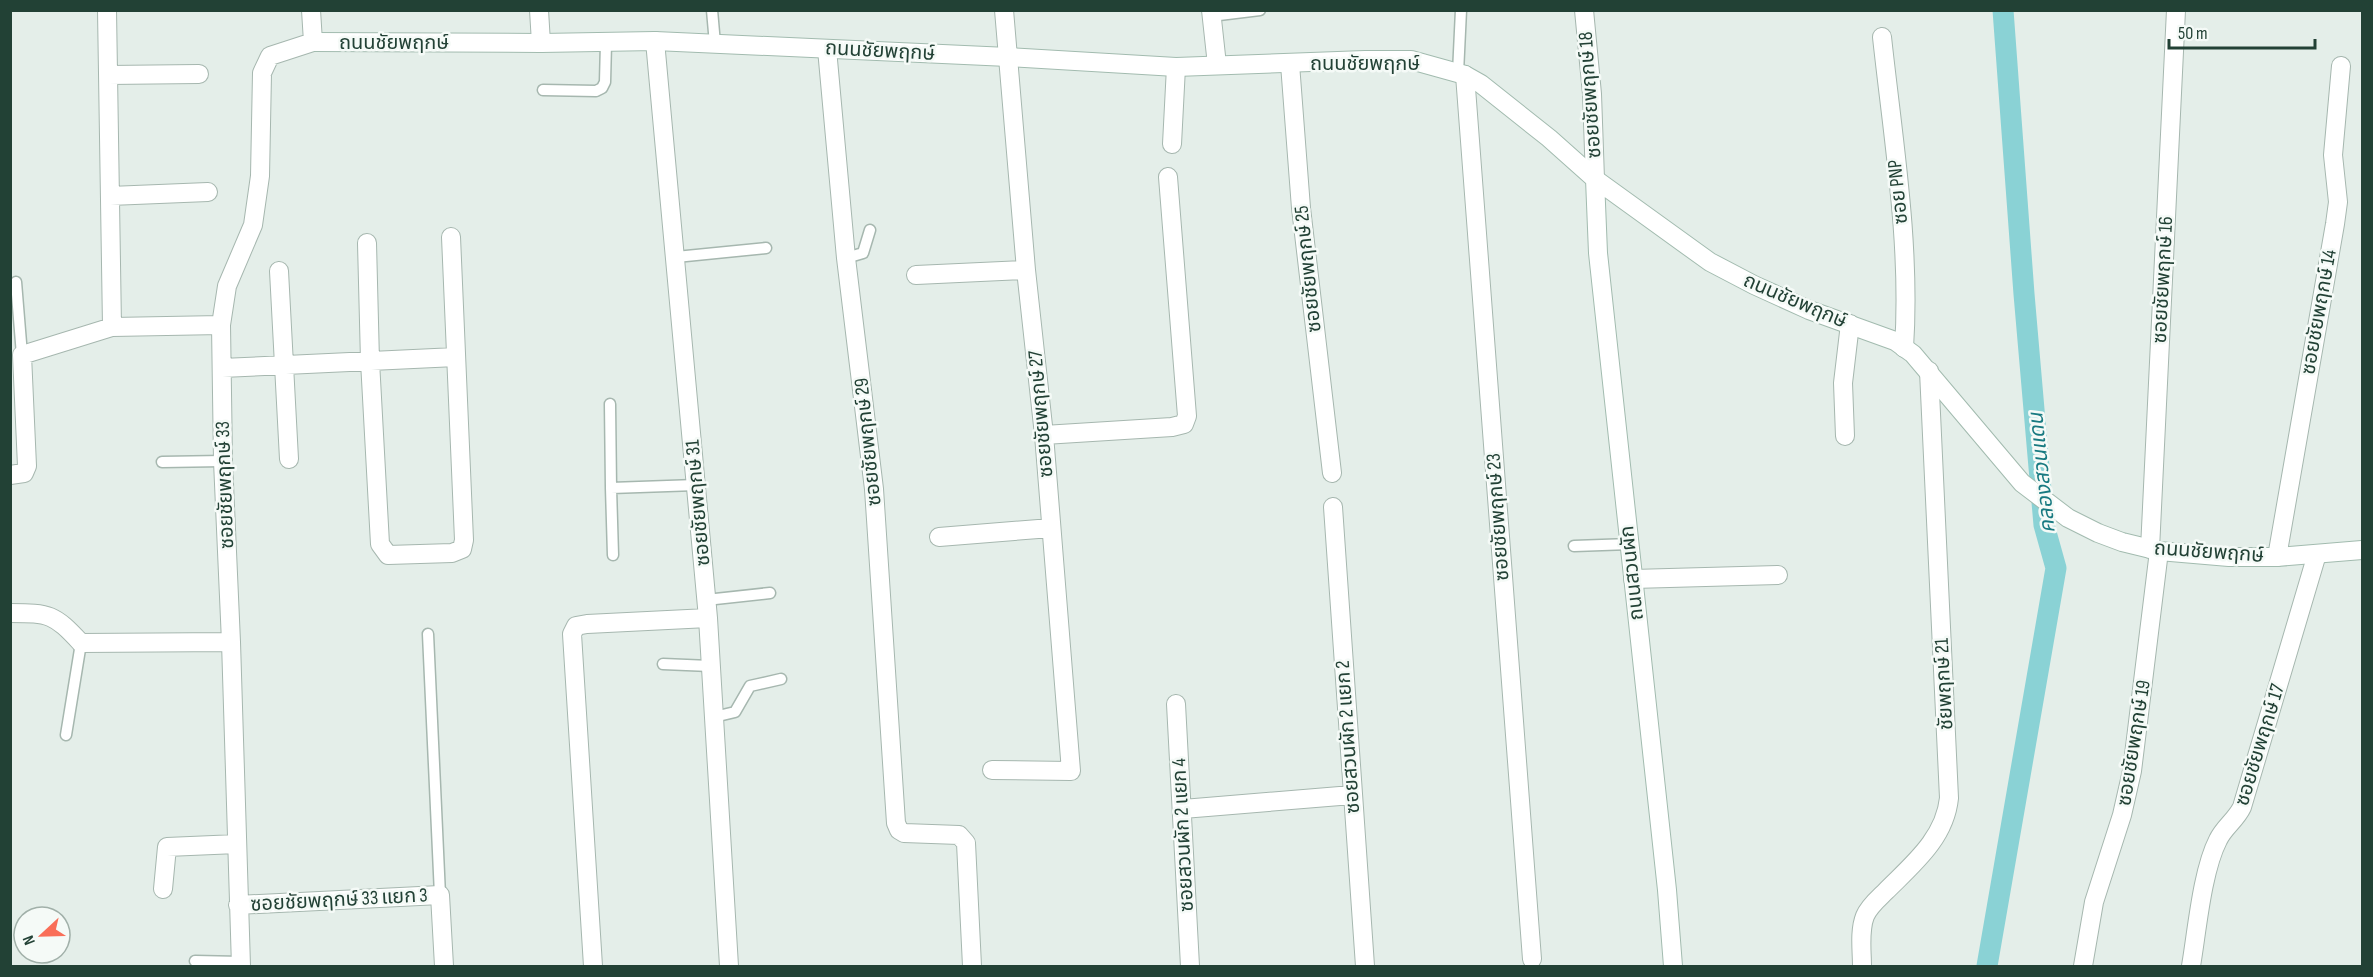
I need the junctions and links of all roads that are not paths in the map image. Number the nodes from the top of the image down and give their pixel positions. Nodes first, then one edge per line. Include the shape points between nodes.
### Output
1 (107, 10) edge
2 (310, 10) edge
3 (539, 10) edge
4 (712, 10) edge
5 (1004, 10) edge
6 (1260, 10) edge
7 (1461, 10) edge
8 (1584, 10) edge
9 (2176, 10) edge
10 (1211, 13) edge
11 (1882, 37) dead end
12 (655, 41) junction
13 (313, 42) junction
14 (541, 43) junction
15 (606, 43) junction
16 (715, 44) junction
17 (827, 49) junction
18 (1008, 57) junction
19 (1290, 64) junction
20 (1217, 65) junction
21 (2341, 66) dead end
22 (1176, 67) junction
23 (200, 74) dead end
24 (1462, 74) junction
25 (108, 75) junction
26 (543, 90) dead end
27 (1172, 144) dead end
28 (1168, 177) dead end
29 (1595, 179) junction
30 (208, 192) dead end
31 (110, 196) junction
32 (870, 230) dead end
33 (451, 237) dead end
34 (367, 243) dead end
35 (766, 248) dead end
36 (676, 257) junction
37 (846, 258) junction
38 (1026, 270) junction
39 (279, 271) dead end
40 (916, 275) dead end
41 (16, 282) dead end
42 (1850, 324) junction
43 (221, 325) junction
44 (112, 327) junction
45 (1904, 348) junction
46 (22, 355) junction
47 (456, 357) junction
48 (370, 361) junction
49 (285, 366) junction
50 (222, 368) junction
51 (1929, 371) junction
52 (610, 404) dead end
53 (1044, 435) junction
54 (1845, 436) dead end
55 (289, 459) dead end
56 (223, 461) junction
57 (162, 462) dead end
58 (1332, 473) dead end
59 (10, 475) edge
60 (696, 485) junction
61 (611, 488) junction
62 (1333, 507) dead end
63 (1051, 528) junction
64 (939, 537) dead end
65 (1630, 544) junction
66 (1574, 546) dead end
67 (2155, 550) junction
68 (2362, 550) edge
69 (2317, 554) junction
70 (613, 555) dead end
71 (2277, 557) junction
72 (1778, 575) dead end
73 (1633, 579) junction
74 (770, 592) dead end
75 (707, 609) junction
76 (10, 613) edge
77 (428, 634) dead end
78 (231, 642) junction
79 (81, 643) junction
80 (663, 664) dead end
81 (710, 666) junction
82 (781, 679) dead end
83 (1176, 704) dead end
84 (714, 717) junction
85 (66, 735) dead end
86 (992, 770) dead end
87 (1352, 795) junction
88 (1183, 808) junction
89 (237, 844) junction
90 (163, 889) dead end
91 (440, 895) junction
92 (238, 905) junction
93 (1532, 959) dead end
94 (195, 962) dead end
95 (241, 964) edge
96 (444, 966) edge
97 (593, 966) edge
98 (729, 966) edge
99 (972, 966) edge
100 (1190, 966) edge
101 (1365, 966) edge
102 (1673, 966) edge
103 (1862, 966) edge
104 (2083, 966) edge
105 (2191, 966) edge

1 - 25 street
2 - 13 street
3 - 14 street
4 - 16 lane
5 - 18 street, ซอยชัยพฤกษ์ 27
6 - 10 lane
7 - 24 lane
8 - 29 street, ซอยชัยพฤกษ์ 18
9 - 67 street, ซอยชัยพฤกษ์ 16
10 - 20 street
11 - 45 street, ซอย PNP via 1901,215 1907,311
12 - 15 street, ถนนชัยพฤกษ์
12 - 16 street, ถนนชัยพฤกษ์
12 - 36 street, ซอยชัยพฤกษ์ 31
13 - 14 street, ถนนชัยพฤกษ์
13 - 43 street, ซอยชัยพฤกษ์ 33 via 270,56 262,73 260,176 255,214 226,286
14 - 15 street, ถนนชัยพฤกษ์
15 - 26 lane via 602,88
16 - 17 street, ถนนชัยพฤกษ์
17 - 18 street, ถนนชัยพฤกษ์
17 - 37 street, ซอยชัยพฤกษ์ 29
18 - 22 street, ถนนชัยพฤกษ์
18 - 38 street, ซอยชัยพฤกษ์ 27
19 - 20 street, ถนนชัยพฤกษ์
19 - 24 street, ถนนชัยพฤกษ์ via 1411,60
19 - 58 street, ซอยชัยพฤกษ์ 25 via 1301,208
20 - 22 street, ถนนชัยพฤกษ์
21 - 71 street, ซอยชัยพฤกษ์ 14 via 2333,155 2338,202
22 - 27 street
23 - 25 street
24 - 29 street, ถนนชัยพฤกษ์ via 1532,124
24 - 93 street, ซอยชัยพฤกษ์ 23
25 - 31 street
28 - 53 street via 1187,416 1184,424
29 - 42 street, ถนนชัยพฤกษ์ via 1710,262 1776,295
29 - 65 street, ถนนสวนผัก via 1599,253
30 - 31 street
31 - 44 street
32 - 37 lane via 862,253
33 - 47 street
34 - 48 street
35 - 36 lane
36 - 60 street, ซอยชัยพฤกษ์ 31
37 - 99 street, ซอยชัยพฤกษ์ 29 via 874,489 896,823 904,833 964,838
38 - 40 street
38 - 53 street, ซอยชัยพฤกษ์ 27
39 - 49 street
41 - 46 lane
42 - 45 street, ถนนชัยพฤกษ์
42 - 54 street via 1843,383
43 - 44 street
43 - 50 street, ซอยชัยพฤกษ์ 33
44 - 46 street
45 - 51 street, ถนนชัยพฤกษ์
46 - 59 street via 27,466 24,473
47 - 48 street
47 - 48 street via 464,540 462,549 452,553 388,555 380,544
48 - 49 street
49 - 50 street
49 - 55 street
50 - 56 street, ซอยชัยพฤกษ์ 33
51 - 67 street, ถนนชัยพฤกษ์ via 2022,483 2068,518 2098,533
51 - 103 street, ชัยพฤกษ์ 21 via 1948,810 1924,854 1865,916
52 - 61 lane
53 - 63 street, ซอยชัยพฤกษ์ 27
56 - 57 lane
56 - 78 street, ซอยชัยพฤกษ์ 33
60 - 61 lane
60 - 75 street, ซอยชัยพฤกษ์ 31
61 - 70 lane
62 - 87 street, ซอยสวนผัก 2 แยก 2
63 - 64 street
63 - 86 street, ซอยชัยพฤกษ์ 27 via 1071,771
65 - 66 lane
65 - 73 street, ถนนสวนผัก
67 - 71 street, ถนนชัยพฤกษ์
67 - 104 street, ซอยชัยพฤกษ์ 19 via 2133,771 2094,903
68 - 69 street, ถนนชัยพฤกษ์
69 - 71 street, ถนนชัยพฤกษ์
69 - 105 street, ซอยชัยพฤกษ์ 17 via 2242,807 2214,849
72 - 73 street
73 - 102 street, ถนนสวนผัก
74 - 75 lane
75 - 81 street, ซอยชัยพฤกษ์ 31
75 - 97 street via 576,626 572,634
76 - 79 street via 42,613 58,621
77 - 91 lane
78 - 79 street
78 - 89 street, ซอยชัยพฤกษ์ 33
79 - 85 lane
80 - 81 lane
81 - 84 street, ซอยชัยพฤกษ์ 31
82 - 84 lane via 755,683 735,712
83 - 88 street, ซอยสวนผัก 2 แยก 4
84 - 98 street, ซอยชัยพฤกษ์ 31
87 - 88 street
87 - 101 street, ซอยสวนผัก 2 แยก 2
88 - 100 street, ซอยสวนผัก 2 แยก 4
89 - 90 street via 167,847
89 - 92 street, ซอยชัยพฤกษ์ 33
91 - 92 street, ซอยชัยพฤกษ์ 33 แยก 3
91 - 96 street, ซอยชัยพฤกษ์ 33 แยก 3
92 - 95 street, ซอยชัยพฤกษ์ 33
94 - 95 lane

